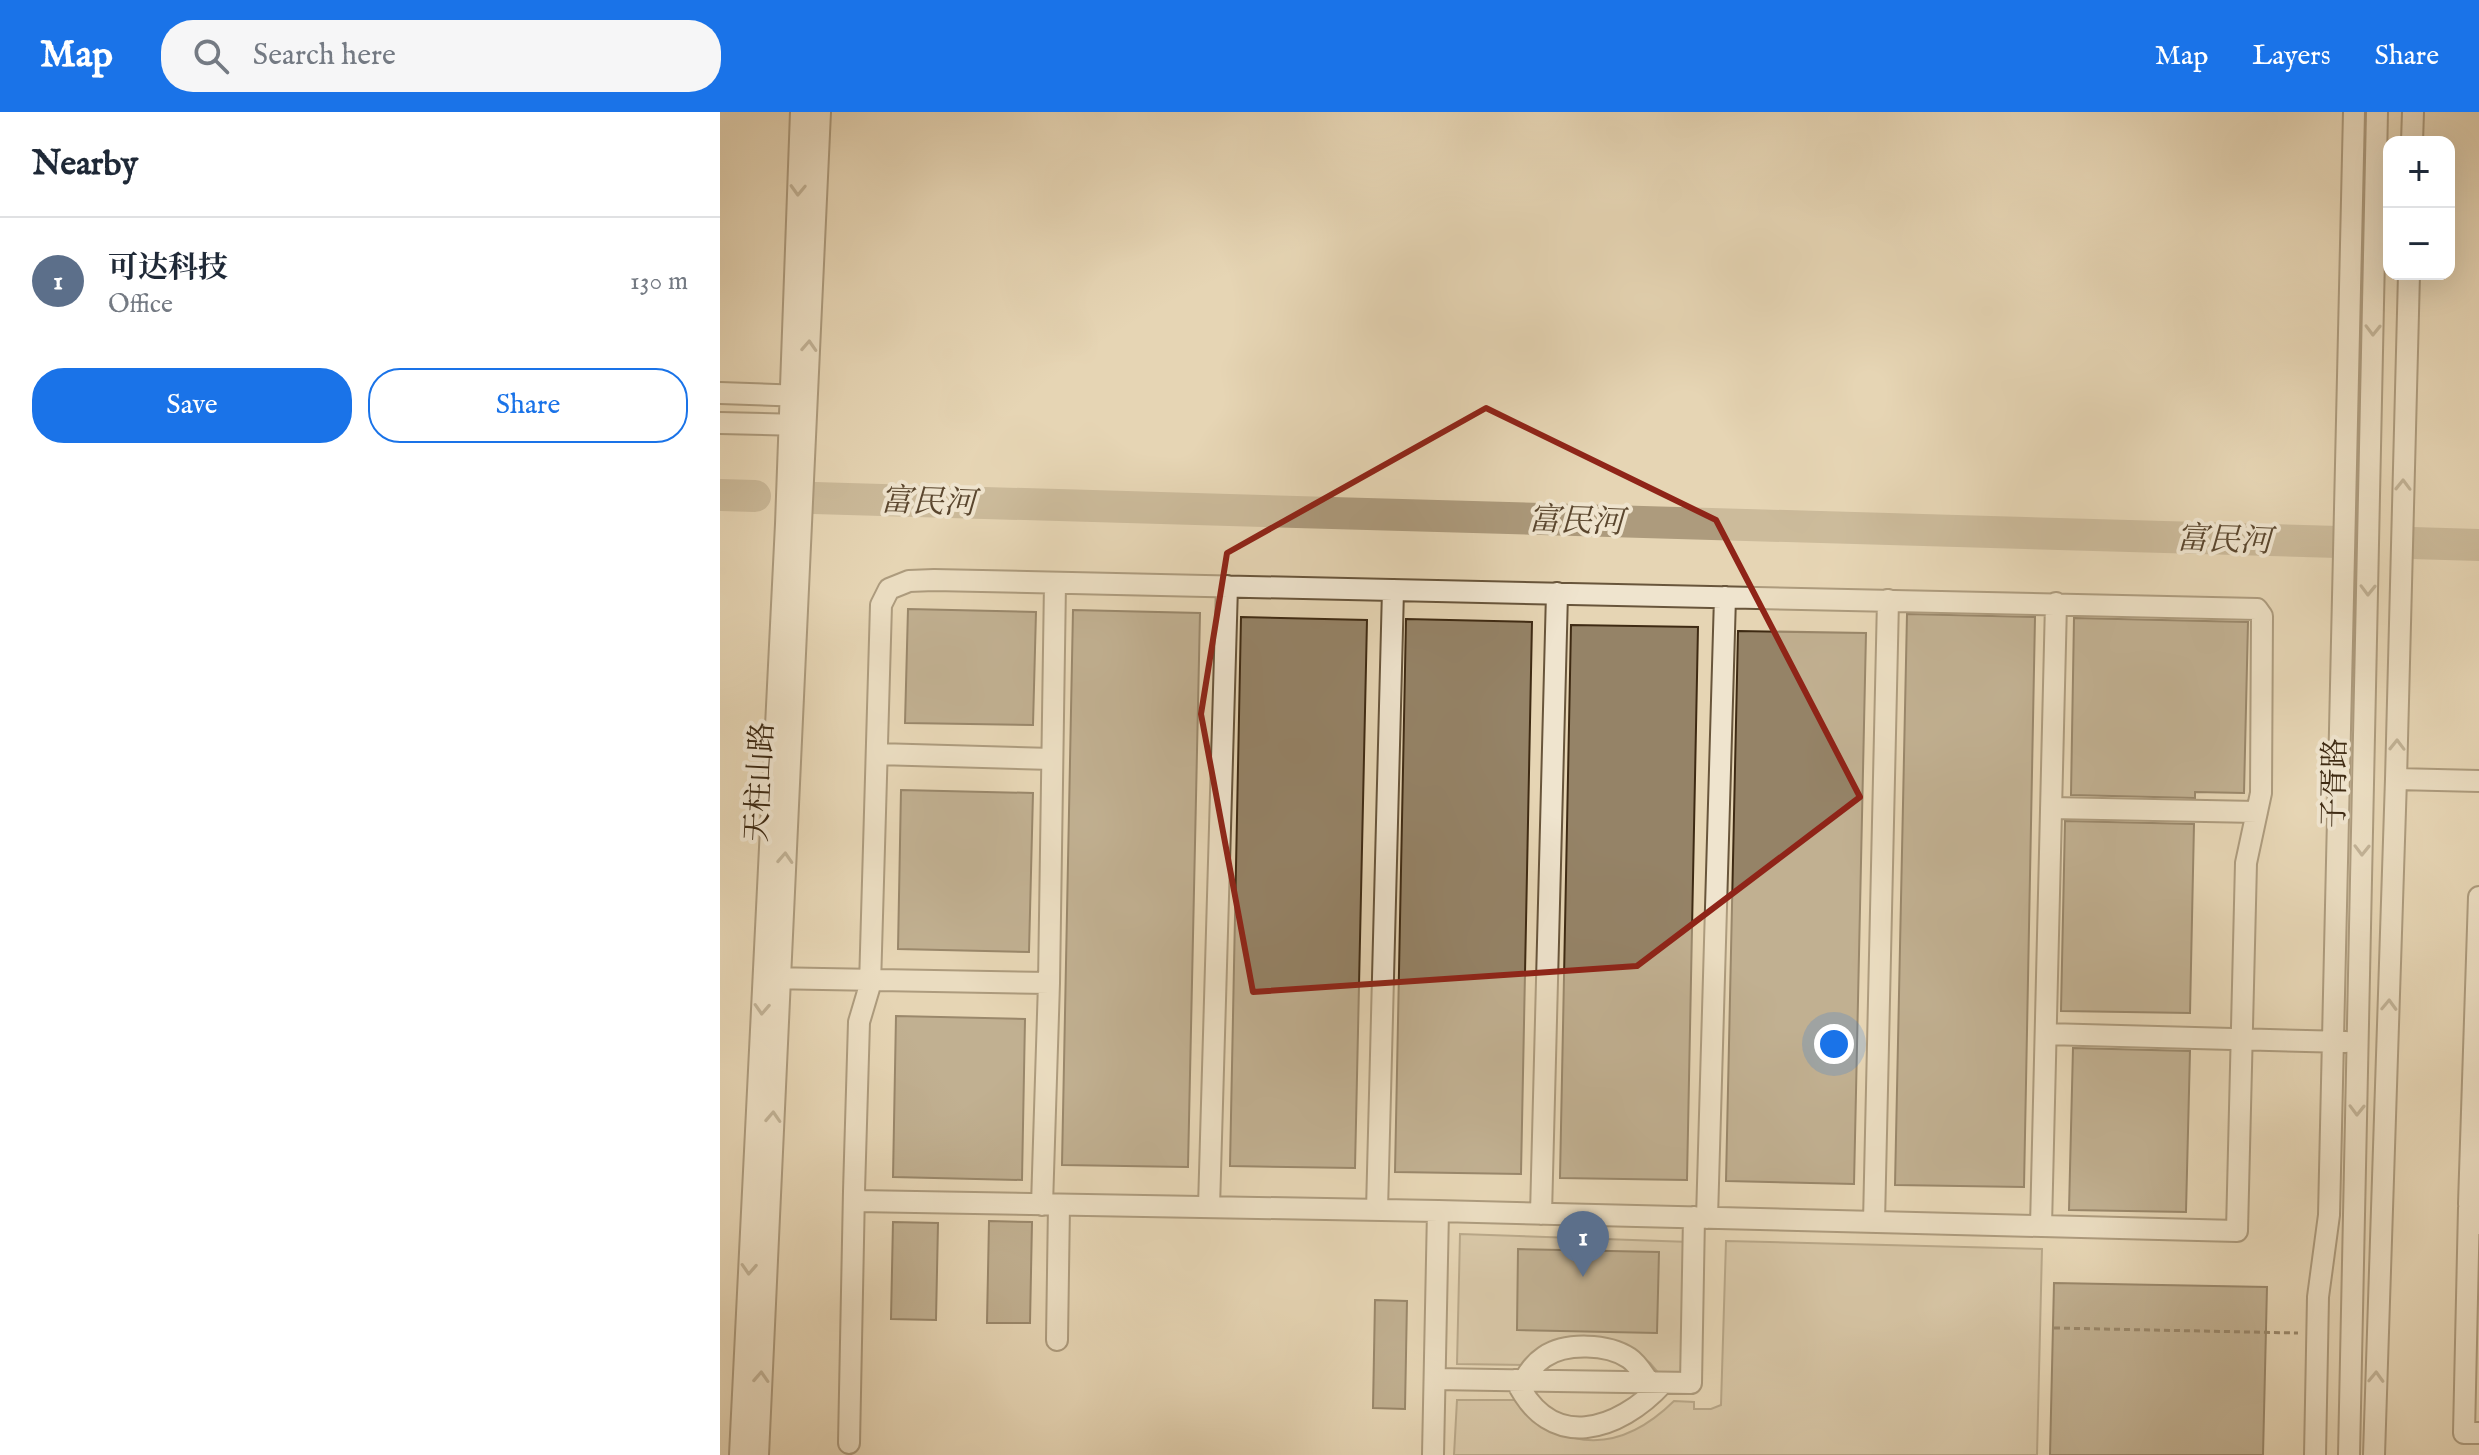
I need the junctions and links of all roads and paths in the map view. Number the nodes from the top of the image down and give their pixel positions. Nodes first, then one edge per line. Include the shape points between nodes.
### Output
1 (801, 112) edge
2 (820, 112) edge
3 (2354, 112) edge
4 (2377, 112) edge
5 (2413, 112) edge
6 (2412, 136) edge
7 (2409, 280) edge
8 (720, 393) edge
9 (799, 396) junction
10 (720, 423) edge
11 (797, 425) junction
12 (1055, 583) junction
13 (1227, 586) junction
14 (1393, 590) junction
15 (1557, 593) junction
16 (1725, 597) junction
17 (1888, 600) junction
18 (2056, 603) junction
19 (877, 754) junction
20 (1052, 759) junction
21 (2396, 779) junction
22 (2479, 781) edge
23 (2051, 808) junction
24 (2257, 812) junction
25 (2479, 897) edge
26 (772, 978) junction
27 (870, 980) junction
28 (1049, 983) junction
29 (2046, 1034) junction
30 (2242, 1039) junction
31 (2333, 1042) junction
32 (2358, 1042) junction
33 (854, 1191) junction
34 (2469, 1204) junction
35 (1051, 1205) junction
36 (1209, 1207) junction
37 (1377, 1210) junction
38 (1438, 1211) junction
39 (1541, 1214) junction
40 (1700, 1217) junction
41 (1874, 1222) junction
42 (2479, 1224) edge
43 (2041, 1226) junction
44 (2054, 1328) dead end
45 (2318, 1333) junction
46 (1057, 1340) dead end
47 (1435, 1379) junction
48 (1520, 1380) junction
49 (1656, 1382) junction
50 (2479, 1433) edge
51 (849, 1443) dead end
52 (740, 1455) edge
53 (758, 1455) edge
54 (1433, 1455) edge
55 (2315, 1455) edge
56 (2349, 1455) edge
57 (2374, 1455) edge

1 -> 9 street, 天柱山路
9 -> 2 street, 天柱山路
3 - 31 street
4 -> 32 street, 子胥路
5 - 6 street
21 -> 7 street, 子胥路
8 - 9 street
9 - 11 street, 天柱山路
10 - 11 street
11 - 26 street, 天柱山路
12 - 13 street
12 - 19 street via 909,581 889,589 881,605
12 - 20 street
13 - 14 street
13 - 36 street
14 - 15 street
14 - 37 street
15 - 16 street
15 - 39 street
16 - 17 street
16 - 40 street
17 - 18 street
17 - 41 street
18 - 23 street
18 - 24 street via 2257,609 2262,616
19 - 20 street
19 - 27 street
20 - 28 street
21 - 22 street
57 -> 21 street, 子胥路
23 - 24 street
23 - 29 street
24 - 30 street via 2246,863
25 - 34 street
26 - 27 street
26 -> 52 street, 天柱山路
53 -> 26 street, 天柱山路
27 - 28 street
27 - 33 street via 859,1022
28 - 35 street
29 - 30 street
29 - 43 street
30 - 31 street
30 - 43 street via 2237,1231
31 - 32 street
31 - 45 street via 2329,1215
32 -> 56 street, 子胥路
33 - 35 street via 857,1201 866,1203
33 - 51 street
34 - 42 street
34 - 50 street via 2464,1433
35 - 36 street
35 - 46 street
36 - 37 street
37 - 38 street
38 - 39 street
38 - 47 street
39 - 40 street
40 - 41 street
40 - 49 street via 1691,1383
41 - 43 street
44 - 45 path
45 - 55 street
47 - 48 street
47 - 54 street
48 - 49 street
48 - 49 street via 1546,1355 1576,1347 1611,1349
48 - 49 street via 1525,1400 1537,1412 1585,1428 1635,1410

